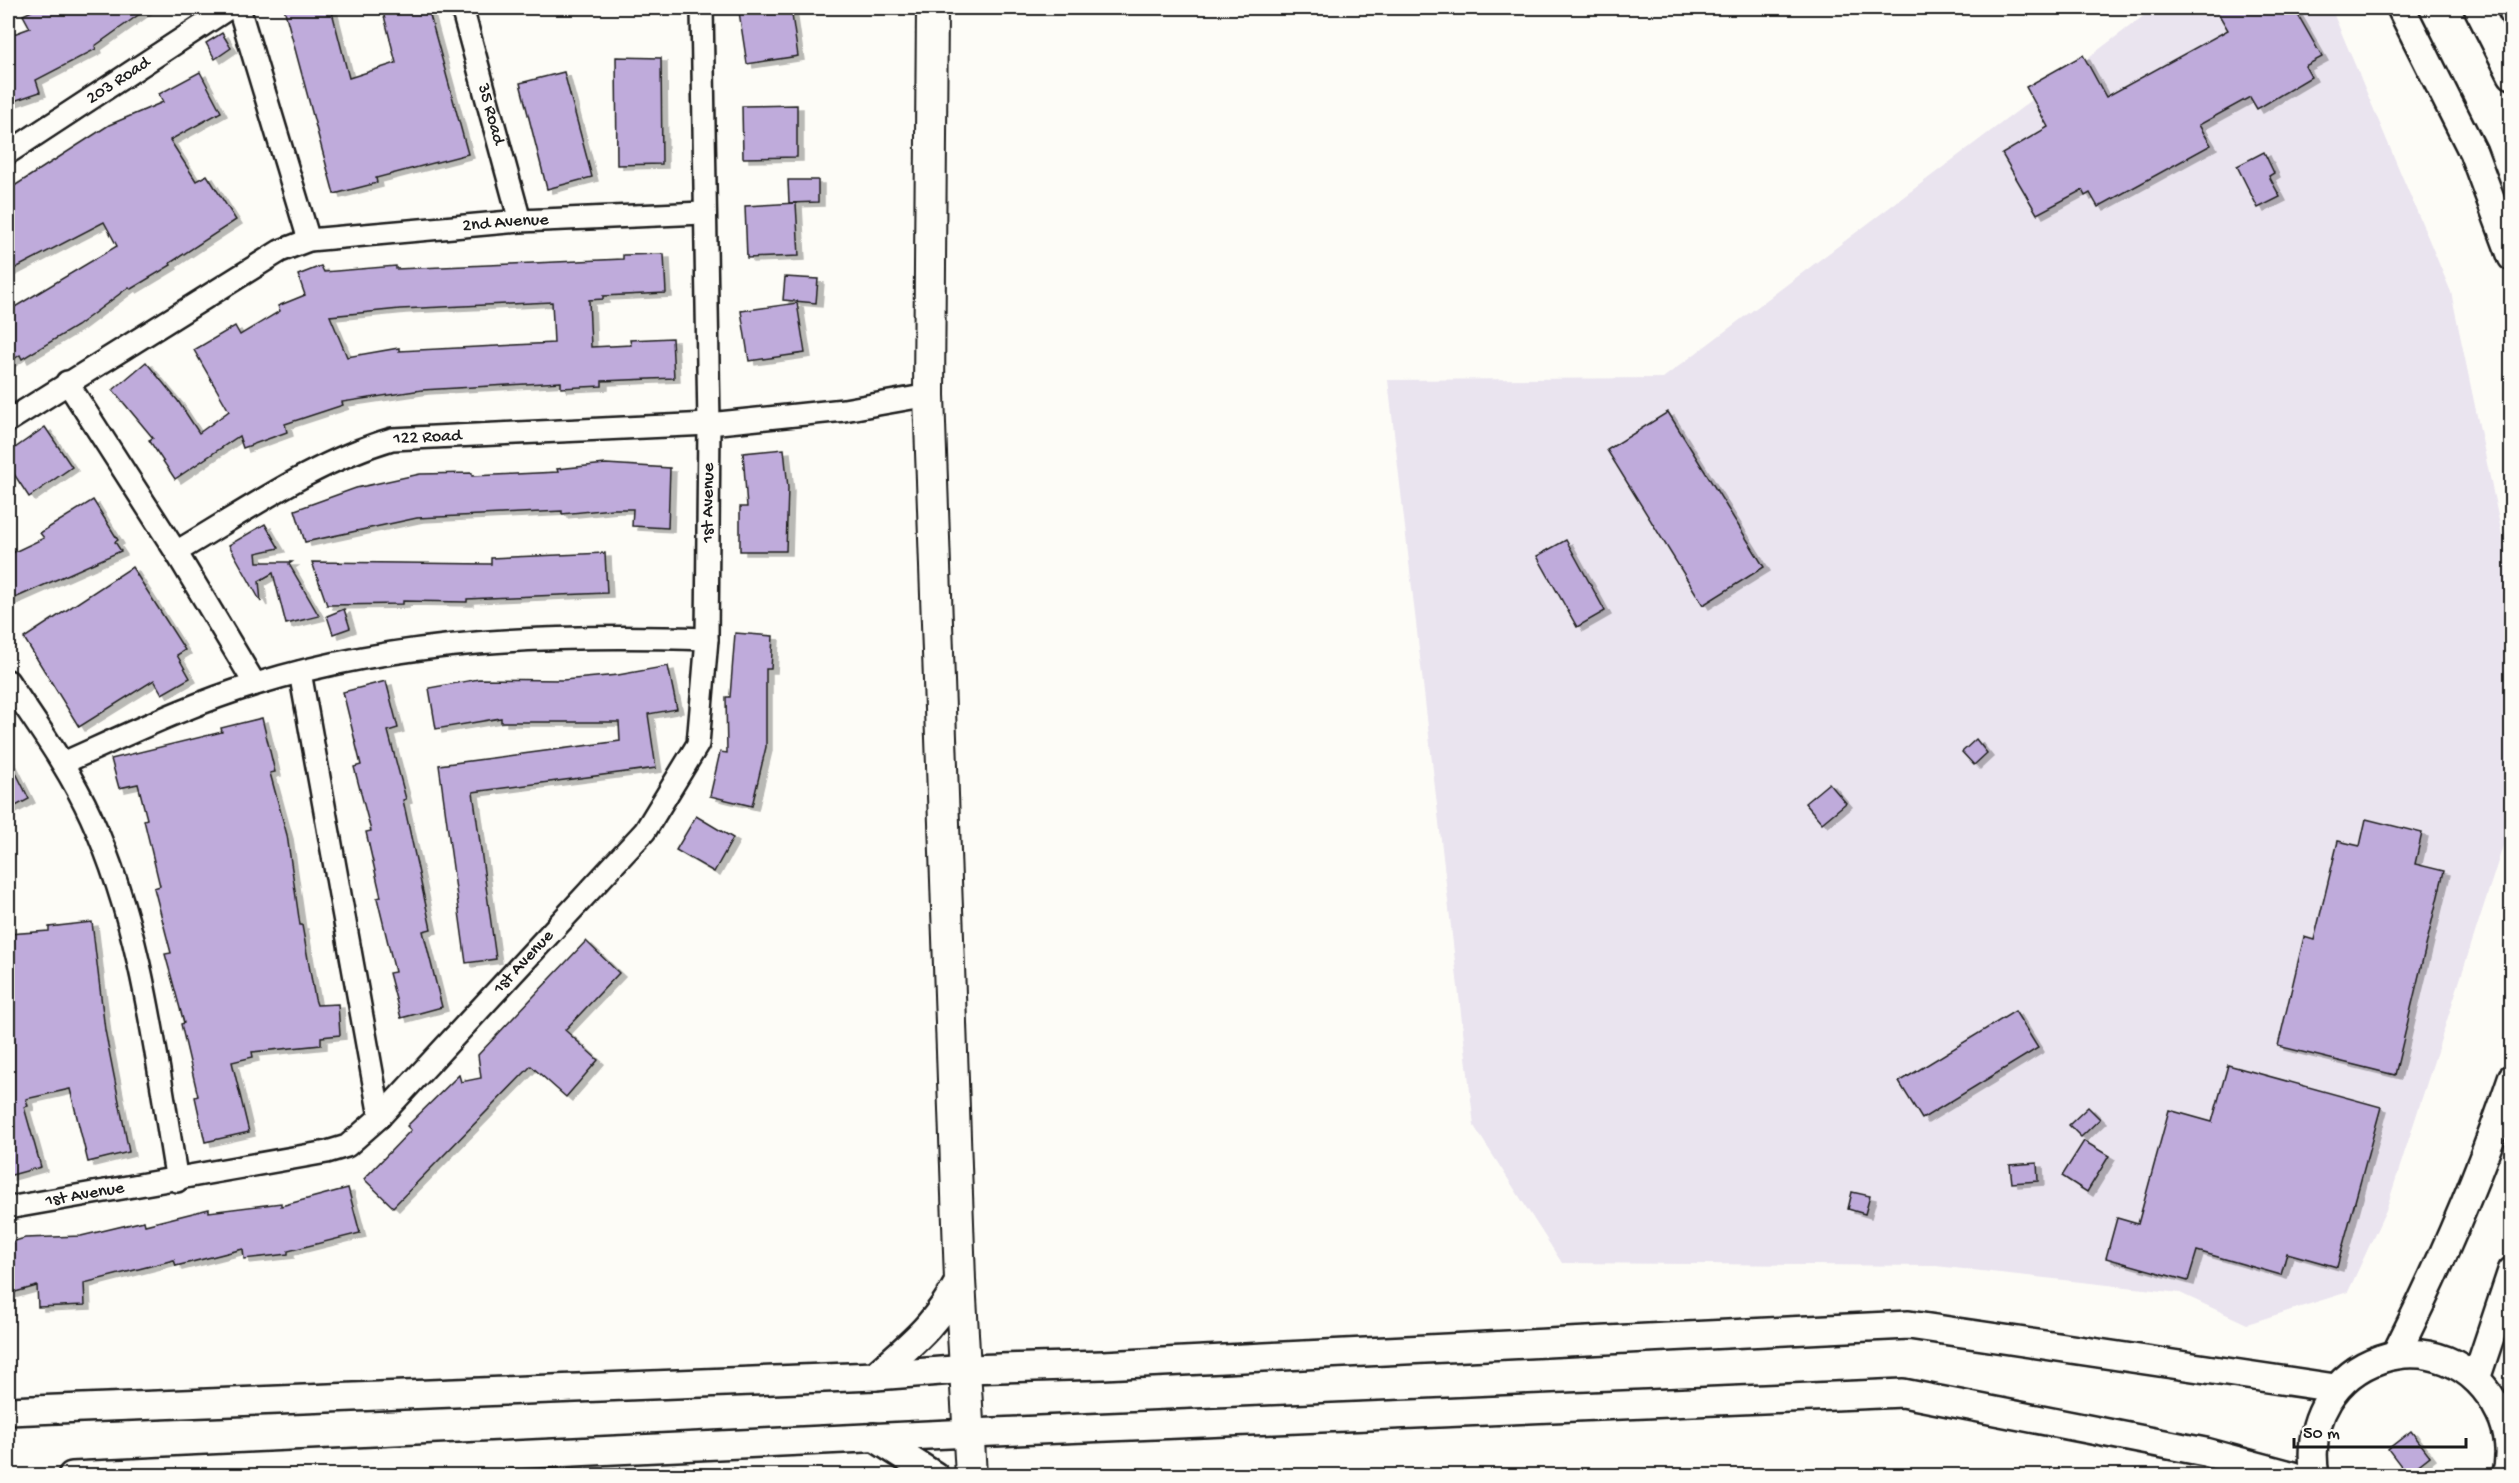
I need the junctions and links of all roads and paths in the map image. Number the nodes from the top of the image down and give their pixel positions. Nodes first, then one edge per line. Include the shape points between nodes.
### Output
1 (229, 8) edge
2 (239, 8) edge
3 (462, 8) edge
4 (702, 8) edge
5 (932, 8) edge
6 (2401, 8) edge
7 (2478, 8) edge
8 (2511, 75) edge
9 (8, 153) edge
10 (704, 213) junction
11 (520, 221) junction
12 (309, 240) junction
13 (2511, 257) edge
14 (67, 382) junction
15 (929, 395) junction
16 (8, 421) edge
17 (709, 424) junction
18 (176, 552) junction
19 (707, 639) junction
20 (300, 672) junction
21 (8, 681) edge
22 (255, 684) junction
23 (63, 763) junction
24 (2511, 1078) edge
25 (380, 1117) junction
26 (177, 1181) junction
27 (8, 1208) edge
28 (2511, 1271) edge
29 (960, 1280) junction
30 (2396, 1354) junction
31 (967, 1369) junction
32 (875, 1376) junction
33 (2476, 1378) junction
34 (2335, 1388) junction
35 (8, 1411) edge
36 (970, 1433) junction
37 (874, 1437) junction
38 (2510, 1447) edge
39 (2205, 1452) junction
40 (72, 1476) edge
41 (935, 1476) edge
42 (971, 1476) edge
43 (2236, 1476) edge
44 (2294, 1476) edge
45 (2315, 1476) edge
46 (2506, 1476) edge

1 - 9 street, 203 Road
2 - 12 street
3 - 11 street, 35 Road
4 - 10 street, 1st Avenue
5 - 15 main road
6 - 13 street via 2473,152
7 - 8 street
10 - 11 street, 2nd Avenue
10 - 17 street, 1st Avenue
11 - 12 street, 2nd Avenue
12 - 14 street, 2nd Avenue via 280,251
14 - 16 street, 2nd Avenue
14 - 18 street
15 - 17 street, 122 Road via 844,410
15 - 29 main road
17 - 18 street, 122 Road via 392,439 355,450 308,474
17 - 19 street, 1st Avenue
18 - 22 street
19 - 20 street via 554,639 448,645 360,658
19 - 25 street, 1st Avenue via 698,744 645,831
20 - 22 street
20 - 25 street
21 - 23 street
22 - 23 street
23 - 26 street via 91,817 137,948
24 - 30 street via 2487,1152 2442,1260
25 - 26 street, 1st Avenue via 347,1146
26 - 27 street, 1st Avenue
28 - 33 street
29 - 31 main road
29 - 32 street via 927,1330
30 - 33 street via 2424,1354 2452,1363
30 - 34 street via 2373,1360
31 - 32 street
31 - 34 street via 1909,1325
31 - 36 main road
32 - 35 street
33 - 38 street via 2493,1398
34 - 45 street via 2314,1432
36 - 37 street
36 - 39 street via 1903,1393
36 - 42 main road
37 - 40 street
37 - 41 street
38 - 46 street
39 - 43 street
39 - 44 street

